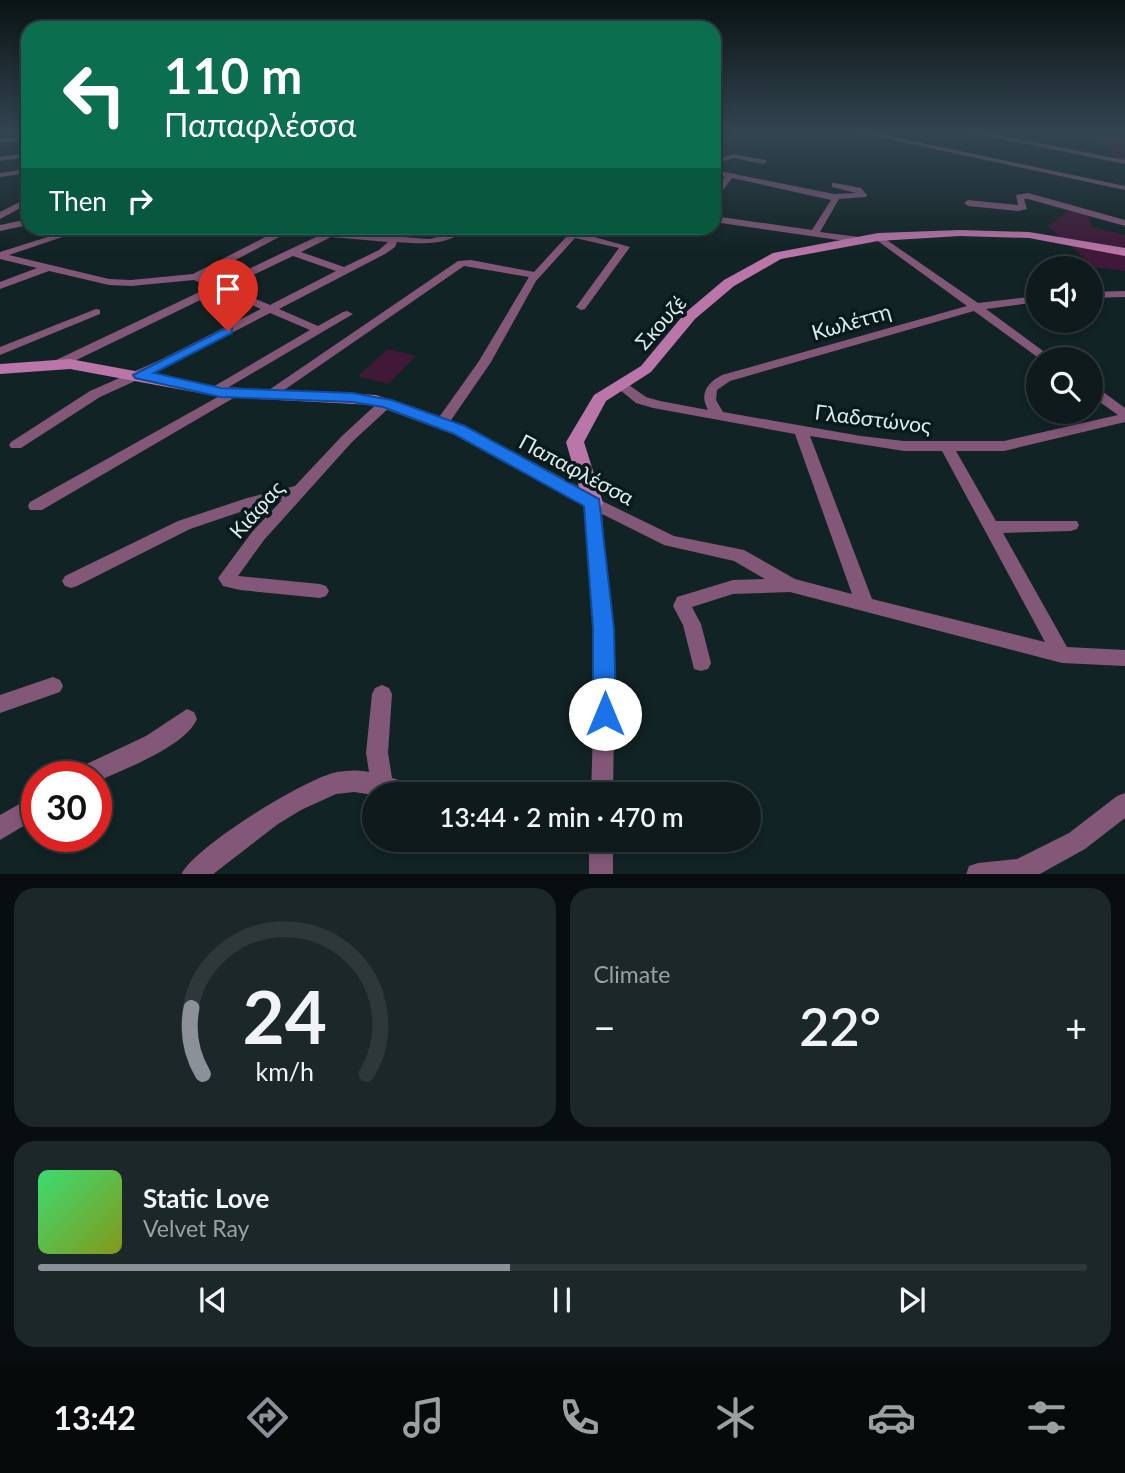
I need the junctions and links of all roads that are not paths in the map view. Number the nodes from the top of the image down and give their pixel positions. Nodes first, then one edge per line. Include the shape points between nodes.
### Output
1 (21, 172) edge
2 (1048, 172) edge
3 (721, 173) edge
4 (0, 175) edge
5 (730, 175) junction
6 (835, 185) dead end
7 (721, 186) edge
8 (1125, 188) edge
9 (834, 197) junction
10 (968, 203) dead end
11 (21, 206) edge
12 (1, 214) edge
13 (721, 220) edge
14 (1125, 223) edge
15 (6, 226) edge
16 (814, 233) junction
17 (62, 235) edge
18 (275, 235) edge
19 (329, 235) joint
20 (449, 235) edge
21 (572, 235) edge
22 (577, 235) edge
23 (878, 237) junction
24 (393, 239) junction
25 (859, 240) junction
26 (1125, 252) edge
27 (295, 253) junction
28 (2, 254) edge
29 (49, 267) junction
30 (344, 271) junction
31 (536, 275) junction
32 (195, 277) junction
33 (0, 286) edge
34 (222, 288) junction
35 (1125, 294) edge
36 (1103, 295) edge
37 (1026, 301) edge
38 (580, 307) dead end
39 (976, 307) junction
40 (270, 309) junction
41 (96, 312) dead end
42 (347, 314) dead end
43 (319, 330) junction
44 (1031, 347) edge
45 (0, 351) edge
46 (58, 364) junction
47 (0, 369) edge
48 (140, 375) junction
49 (621, 386) junction
50 (212, 391) junction
51 (232, 393) junction
52 (269, 394) junction
53 (1103, 399) edge
54 (386, 403) junction
55 (1125, 416) edge
56 (720, 417) junction
57 (442, 423) junction
58 (801, 431) junction
59 (16, 445) dead end
60 (947, 447) junction
61 (302, 490) junction
62 (593, 503) junction
63 (36, 506) dead end
64 (1071, 525) dead end
65 (990, 527) junction
66 (71, 581) dead end
67 (790, 585) junction
68 (320, 591) dead end
69 (865, 605) junction
70 (1062, 655) junction
71 (1125, 659) edge
72 (701, 663) dead end
73 (53, 686) dead end
74 (382, 694) dead end
75 (0, 704) edge
76 (187, 719) dead end
77 (112, 763) edge
78 (382, 782) edge
79 (602, 782) edge
80 (362, 783) edge
81 (1125, 804) edge
82 (21, 815) edge
83 (0, 828) edge
84 (601, 852) edge
85 (1014, 873) edge
86 (193, 874) edge
87 (601, 874) edge
88 (978, 874) edge

1 - 4 street
2 - 8 street
3 - 5 street
5 - 7 street
5 - 9 street
6 - 9 street via 863,195
9 - 16 street
10 - 14 street via 1018,208 1024,207 1019,197 1028,196
11 - 12 street
12 - 15 street
13 - 16 street, Σκουζέ
16 - 25 street, Σκουζέ
17 - 28 street
18 - 32 street
19 - 24 street
19 - 27 street
20 - 24 street via 437,241
21 - 31 street
22 - 38 street via 625,247
23 - 25 street, Σκουζέ
23 - 26 street, Σκουζέ via 1005,233
23 - 39 street
24 - 30 street via 390,246
25 - 49 street, Σκουζέ via 788,253 743,274 691,316 650,364
27 - 30 street
27 - 34 street
28 - 29 street
29 - 32 street via 121,283
29 - 33 street
30 - 40 street
31 - 52 street via 471,262 460,265
31 - 57 street via 485,362
32 - 34 street
34 - 40 street
34 - 46 street
35 - 36 street
37 - 39 street, Κωλέττη
39 - 44 street
39 - 56 street, Κωλέττη via 720,381 710,388 708,399
40 - 43 street
40 - 48 street
41 - 45 street
42 - 43 street
43 - 50 street
46 - 47 street, Παπαφλέσσα
46 - 48 street, Παπαφλέσσα
48 - 50 street, Παπαφλέσσα
48 - 59 street via 95,394
49 - 56 street, Γλαδστώνος via 649,403
49 - 62 street, Σκουζέ via 600,398 576,438
50 - 51 street, Παπαφλέσσα
51 - 52 street, Παπαφλέσσα
51 - 63 street
52 - 54 street, Παπαφλέσσα
53 - 55 street
54 - 57 street, Παπαφλέσσα
54 - 61 street, Κιάφας
55 - 60 street, Γλαδστώνος via 1004,446
56 - 58 street, Γλαδστώνος
57 - 62 street, Παπαφλέσσα
58 - 60 street, Γλαδστώνος
58 - 69 street
60 - 65 street
61 - 66 street via 184,525
61 - 68 street, Κιάφας via 258,536 227,578
62 - 67 street, Παπαφλέσσα via 670,541 738,555
62 - 79 street via 605,653
64 - 65 street
65 - 70 street
67 - 69 street, Παπαφλέσσα
67 - 72 street via 733,587 683,602
69 - 70 street, Παπαφλέσσα
70 - 71 street, Παπαφλέσσα
73 - 75 street
74 - 78 street via 377,753
76 - 77 street via 169,736
80 - 86 street via 329,785 267,819
81 - 85 street via 1077,841
82 - 83 street
84 - 87 street
85 - 88 street

